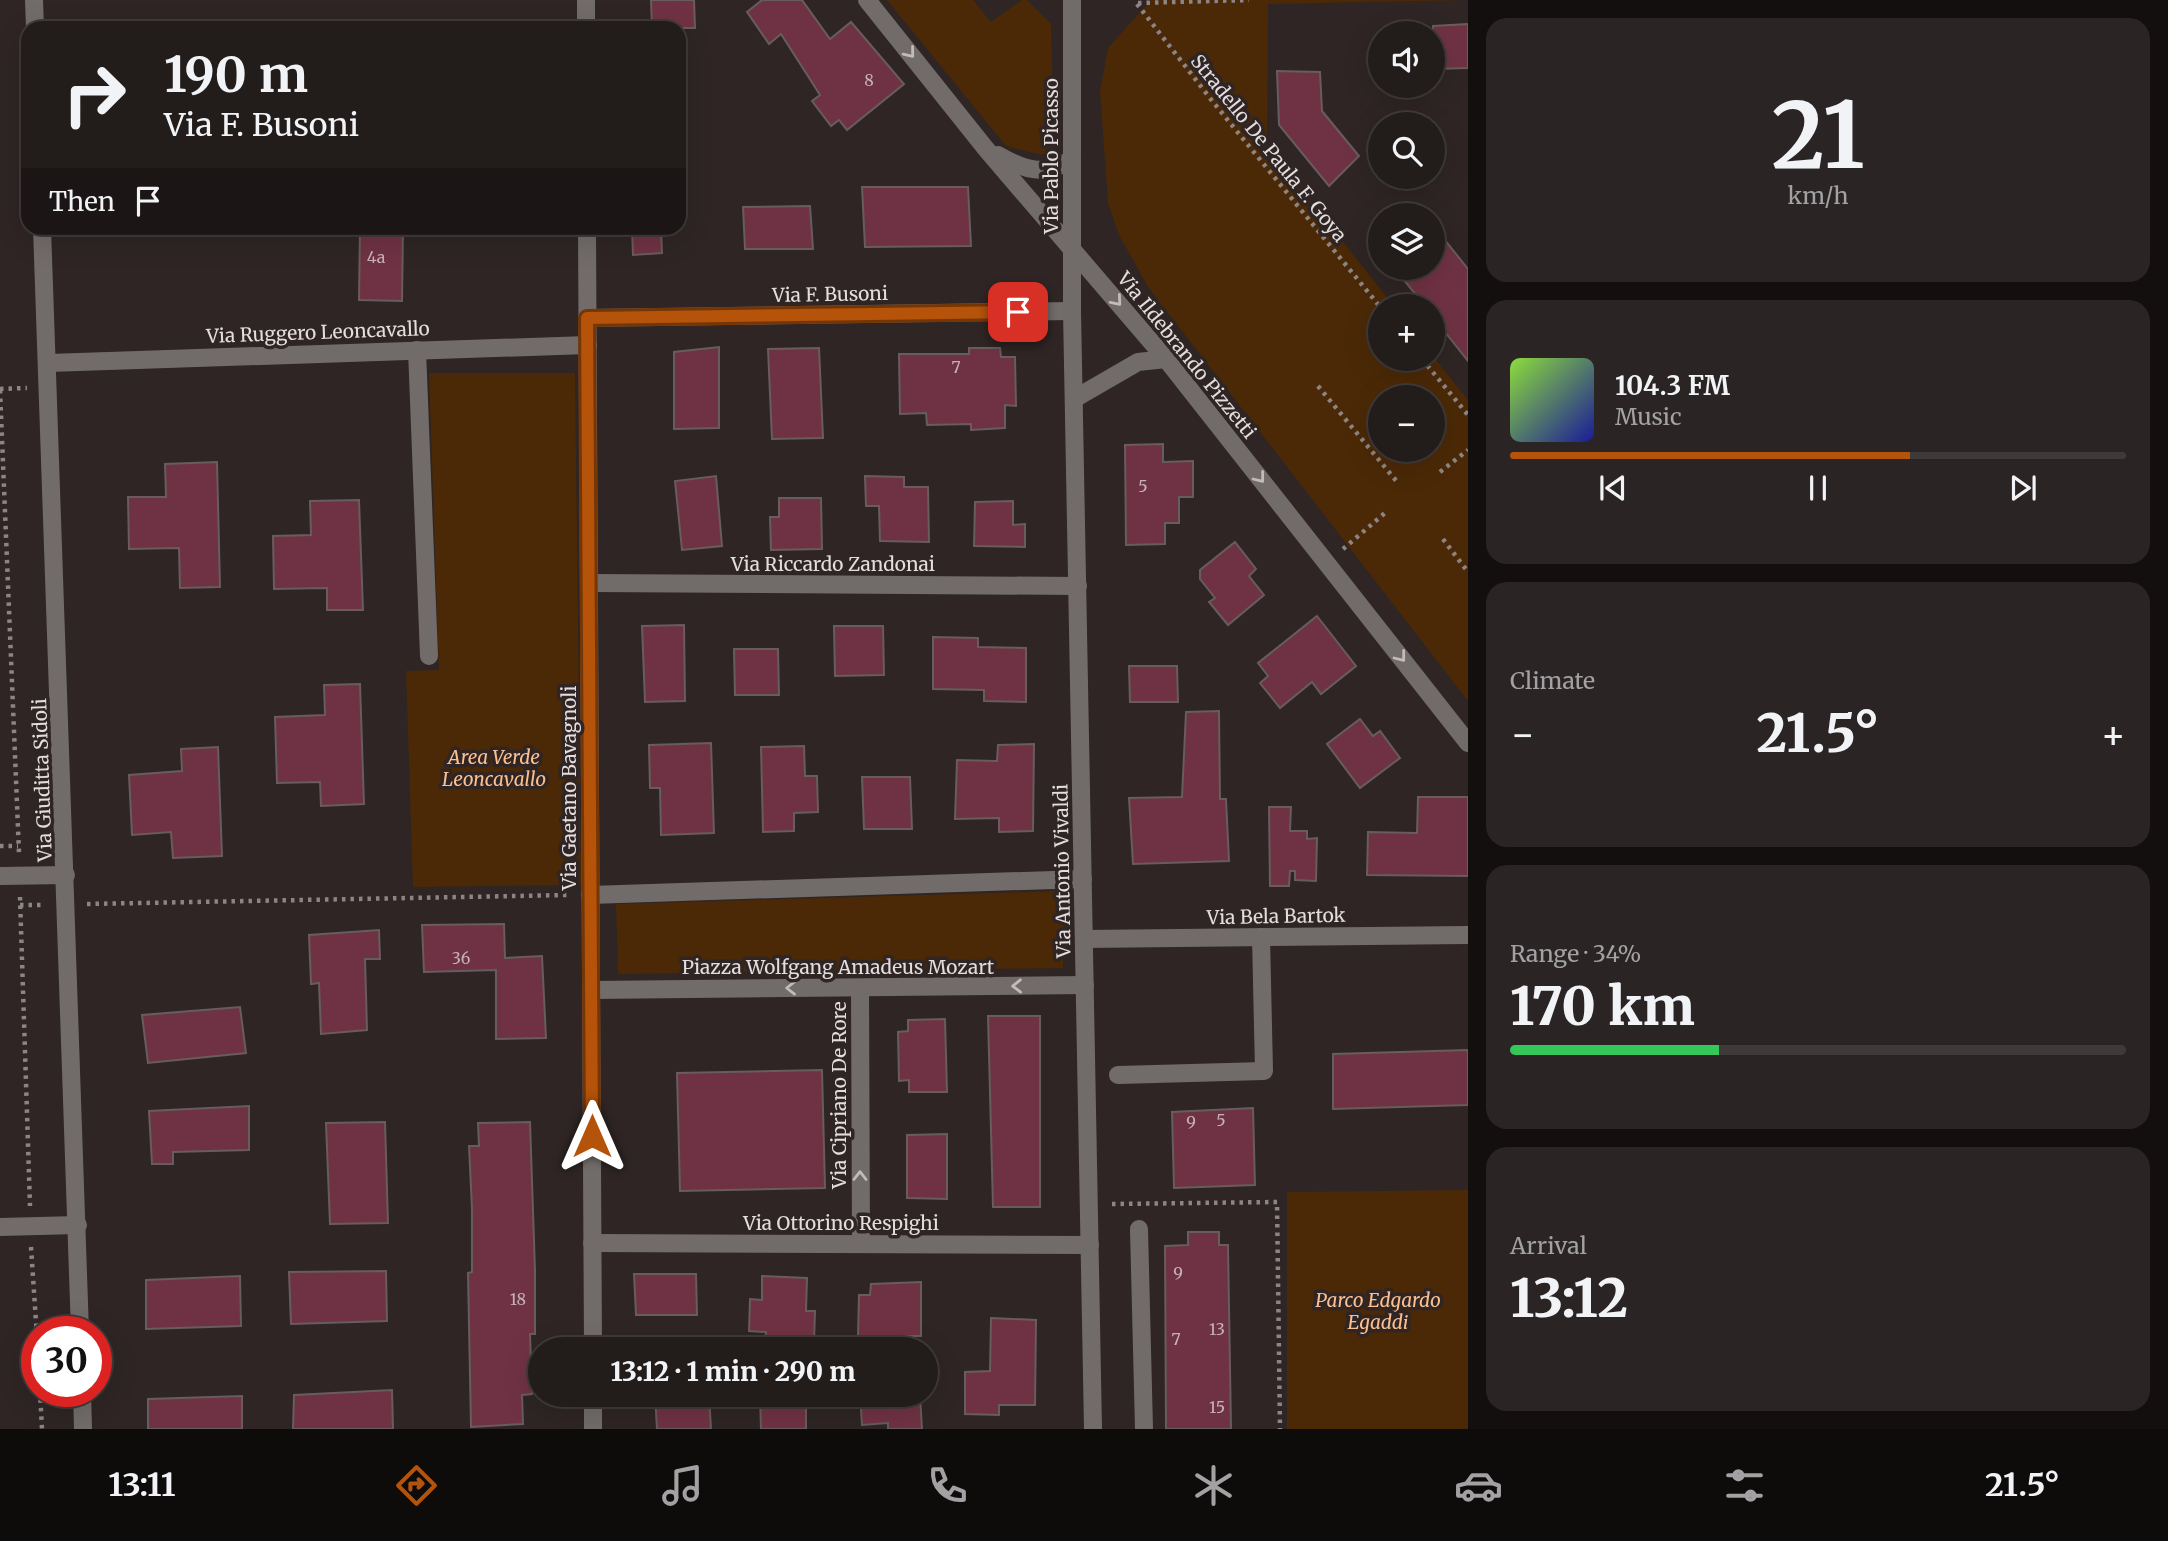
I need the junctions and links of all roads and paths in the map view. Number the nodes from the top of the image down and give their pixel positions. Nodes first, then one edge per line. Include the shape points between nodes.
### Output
1 (34, 0) edge
2 (586, 0) edge
3 (867, 0) edge
4 (1072, 0) edge
5 (1249, 0) edge
6 (35, 21) edge
7 (586, 21) edge
8 (986, 149) junction
9 (1072, 159) junction
10 (42, 235) edge
11 (587, 235) edge
12 (1072, 250) junction
13 (1370, 294) edge
14 (1072, 311) junction
15 (587, 318) junction
16 (588, 345) junction
17 (417, 350) junction
18 (1166, 359) junction
19 (49, 362) junction
20 (1432, 371) edge
21 (1318, 386) dead end
22 (1074, 400) junction
23 (1468, 415) edge
24 (1468, 450) edge
25 (1440, 472) dead end
26 (1398, 483) dead end
27 (1385, 513) dead end
28 (1443, 539) dead end
29 (1326, 563) junction
30 (1468, 572) edge
31 (589, 583) junction
32 (1078, 586) junction
33 (429, 656) dead end
34 (1468, 743) edge
35 (0, 846) edge
36 (18, 846) dead end
37 (66, 875) junction
38 (0, 876) edge
39 (1083, 879) junction
40 (590, 895) junction
41 (67, 904) junction
42 (20, 905) dead end
43 (1468, 935) edge
44 (1261, 937) junction
45 (1084, 939) junction
46 (1085, 985) junction
47 (860, 988) junction
48 (591, 990) junction
49 (1118, 1075) dead end
50 (1111, 1204) dead end
51 (78, 1226) junction
52 (0, 1227) edge
53 (1139, 1229) dead end
54 (592, 1243) junction
55 (861, 1244) junction
56 (1090, 1245) junction
57 (80, 1316) edge
58 (593, 1337) edge
59 (41, 1407) edge
60 (82, 1407) edge
61 (593, 1407) edge
62 (42, 1429) edge
63 (83, 1429) edge
64 (593, 1429) edge
65 (1093, 1429) edge
66 (1144, 1429) edge
67 (1280, 1429) edge

1 - 6 street
2 - 7 street
3 -> 8 street, Via Ildebrando Pizzetti
4 - 9 street, Via Pablo Picasso
5 - 13 path, Stradello De Paula F. Goya via 1137,4
8 - 9 street via 1024,170 1049,169
8 - 12 street, Via Ildebrando Pizzetti
9 - 12 street, Via Pablo Picasso
10 - 19 street, Via Giuditta Sidoli
11 - 15 street, Via Gaetano Bavagnoli
12 - 14 street, Via Pablo Picasso
12 -> 18 street, Via Ildebrando Pizzetti
14 - 15 street, Via F. Busoni
14 - 22 street, Via Antonio Vivaldi
15 - 16 street, Via Gaetano Bavagnoli
16 - 17 street, Via Ruggero Leoncavallo
16 - 31 street, Via Gaetano Bavagnoli
17 - 19 street, Via Ruggero Leoncavallo
17 - 33 street
18 - 22 street via 1138,362
18 -> 29 street, Via Ildebrando Pizzetti
19 - 37 street, Via Giuditta Sidoli
20 - 23 path
21 - 26 path
22 - 32 street, Via Antonio Vivaldi
24 - 25 path
27 - 29 path
28 - 30 path
29 -> 34 street, Via Ildebrando Pizzetti
31 - 32 street, Via Riccardo Zandonai
31 - 40 street, Via Gaetano Bavagnoli
32 - 39 street, Via Antonio Vivaldi
35 - 36 path
37 - 38 street
37 - 41 street, Via Giuditta Sidoli
39 - 40 street
39 - 45 street, Via Antonio Vivaldi
40 - 41 path
40 - 48 street, Via Gaetano Bavagnoli
41 - 42 path
41 - 51 street, Via Giuditta Sidoli
43 - 44 street, Via Bela Bartok
44 - 45 street, Via Bela Bartok
44 - 49 street via 1264,1071
45 - 46 street, Via Antonio Vivaldi
46 -> 47 street, Piazza Wolfgang Amadeus Mozart
46 - 56 street, Via Antonio Vivaldi
47 -> 48 street, Piazza Wolfgang Amadeus Mozart
55 -> 47 street, Via Cipriano De Rore
48 - 54 street, Via Gaetano Bavagnoli
50 - 67 path via 1278,1202
51 - 52 street
51 - 57 street, Via Giuditta Sidoli
53 - 66 street
54 - 55 street, Via Ottorino Respighi
54 - 58 street, Via Gaetano Bavagnoli
55 - 56 street, Via Ottorino Respighi
56 - 65 street, Via Antonio Vivaldi
59 - 62 path
60 - 63 street
61 - 64 street

